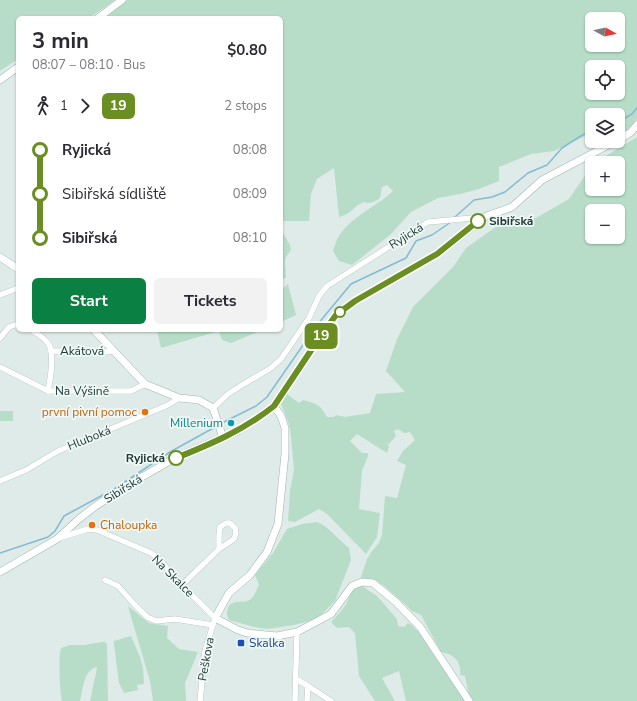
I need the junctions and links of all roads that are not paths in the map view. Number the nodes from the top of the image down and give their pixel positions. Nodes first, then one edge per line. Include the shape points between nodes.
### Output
1 (122, 0) edge
2 (101, 16) edge
3 (16, 68) edge
4 (0, 80) edge
5 (637, 125) edge
6 (625, 136) edge
7 (603, 148) edge
8 (484, 217) junction
9 (0, 257) edge
10 (16, 268) edge
11 (16, 289) edge
12 (0, 295) edge
13 (16, 325) edge
14 (34, 332) edge
15 (96, 332) edge
16 (0, 338) edge
17 (51, 351) junction
18 (114, 351) junction
19 (0, 367) edge
20 (145, 384) junction
21 (48, 391) junction
22 (179, 398) junction
23 (274, 406) junction
24 (213, 408) junction
25 (223, 438) junction
26 (0, 481) edge
27 (57, 539) junction
28 (219, 549) junction
29 (0, 572) edge
30 (105, 580) dead end
31 (182, 585) junction
32 (214, 622) junction
33 (297, 632) junction
34 (296, 679) junction
35 (308, 686) junction
36 (200, 701) edge
37 (295, 701) edge
38 (307, 701) edge
39 (331, 701) edge
40 (469, 701) edge

1 - 2 street
3 - 4 street
5 - 6 street, Ryjická
7 - 8 street, Ryjická via 542,180 512,207
8 - 23 street, Sibiřská via 437,254 355,301 336,315
8 - 24 street, Ryjická via 428,222 327,286 281,359 228,394
9 - 10 street
11 - 12 street
13 - 16 street via 9,327
14 - 17 street via 48,343
15 - 18 street
17 - 18 street, Akátová
17 - 21 street via 52,372
18 - 20 street
19 - 21 street, Na Výšině
20 - 21 street, Na Výšině via 131,390
20 - 22 street
22 - 24 street via 199,400
22 - 26 street, Hluboká via 58,451 26,470
23 - 25 street, Sibiřská via 238,431
23 - 32 street via 285,428 278,524 267,552 250,574 229,593
24 - 25 street
25 - 27 street, Sibiřská via 176,458 140,478 97,505
27 - 29 street, Sibiřská
27 - 31 street, Na Skalce via 88,529 97,530 151,553
28 - 28 street via 234,539 235,528 230,523 220,527
28 - 31 street
30 - 32 street via 118,586 148,617 156,621 175,619
31 - 32 street, Na Skalce
32 - 33 street via 247,633 277,636
32 - 36 street, Peškova via 206,651
33 - 34 street
33 - 40 street via 331,614 352,586 362,582 372,583 396,602 420,627
34 - 35 street
34 - 37 street
35 - 38 street
35 - 39 street

